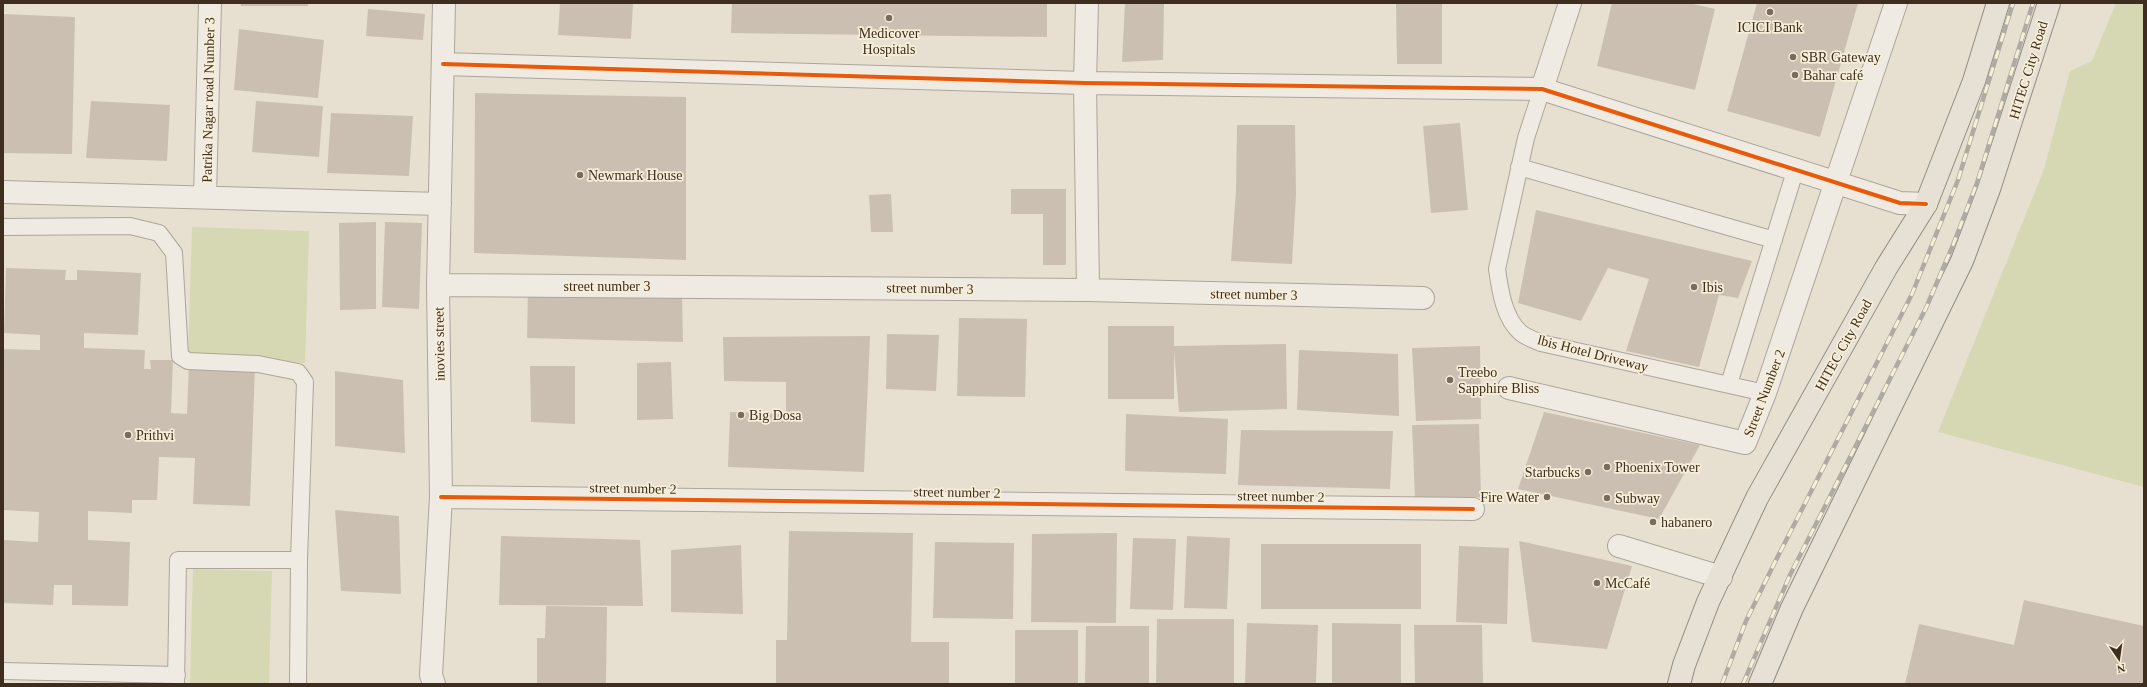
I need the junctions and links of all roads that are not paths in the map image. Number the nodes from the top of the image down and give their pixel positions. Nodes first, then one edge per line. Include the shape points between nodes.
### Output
1 (210, 3) edge
2 (444, 3) edge
3 (1087, 3) edge
4 (1570, 3) edge
5 (1896, 3) edge
6 (1998, 3) edge
7 (2049, 3) edge
8 (443, 64) junction
9 (1085, 83) junction
10 (1542, 89) junction
11 (1519, 167) junction
12 (1796, 168) junction
13 (1837, 181) junction
14 (3, 192) edge
15 (205, 197) junction
16 (440, 204) junction
17 (1926, 204) junction
18 (3, 227) edge
19 (1774, 240) junction
20 (438, 285) junction
21 (1088, 290) junction
22 (1423, 298) dead end
23 (1729, 384) junction
24 (1765, 393) junction
25 (1515, 396) dead end
26 (441, 497) junction
27 (1472, 509) dead end
28 (1619, 546) dead end
29 (299, 560) junction
30 (1721, 577) junction
31 (3, 671) edge
32 (176, 680) edge
33 (298, 684) edge
34 (434, 684) edge
35 (1679, 684) edge
36 (1760, 684) edge

1 - 15 street, Patrika Nagar road Number 3
2 - 8 street, inovies street
3 - 9 street
4 - 10 street
5 - 13 street, Street Number 2
6 - 17 main road, HITEC City Road via 1974,81
7 - 36 main road, HITEC City Road via 1997,166 1962,261 1792,608
8 - 9 street
8 - 16 street, inovies street
9 - 10 street
9 - 21 street
10 - 11 lane, lbis Hotel Driveway
10 - 12 street
11 - 19 lane
11 - 23 lane, lbis Hotel Driveway via 1497,270 1509,318 1521,333 1541,343
12 - 13 street
12 - 19 lane
13 - 17 street via 1900,203
13 - 24 street, Street Number 2
14 - 15 street
15 - 16 street
16 - 20 street, inovies street
17 - 30 main road, HITEC City Road via 1886,268 1757,498
18 - 29 lane via 130,226 159,233 174,253 182,359 258,364 298,372 305,382
19 - 23 lane
20 - 21 street, street number 3
20 - 26 street, inovies street
21 - 22 street, street number 3
23 - 24 lane, lbis Hotel Driveway
24 - 25 street, Street Number 2 via 1742,450
26 - 27 street, street number 2
26 - 34 street, inovies street via 431,676
28 - 30 street
29 - 32 lane via 178,560
29 - 33 lane
30 - 35 main road, HITEC City Road via 1708,602
31 - 32 lane

